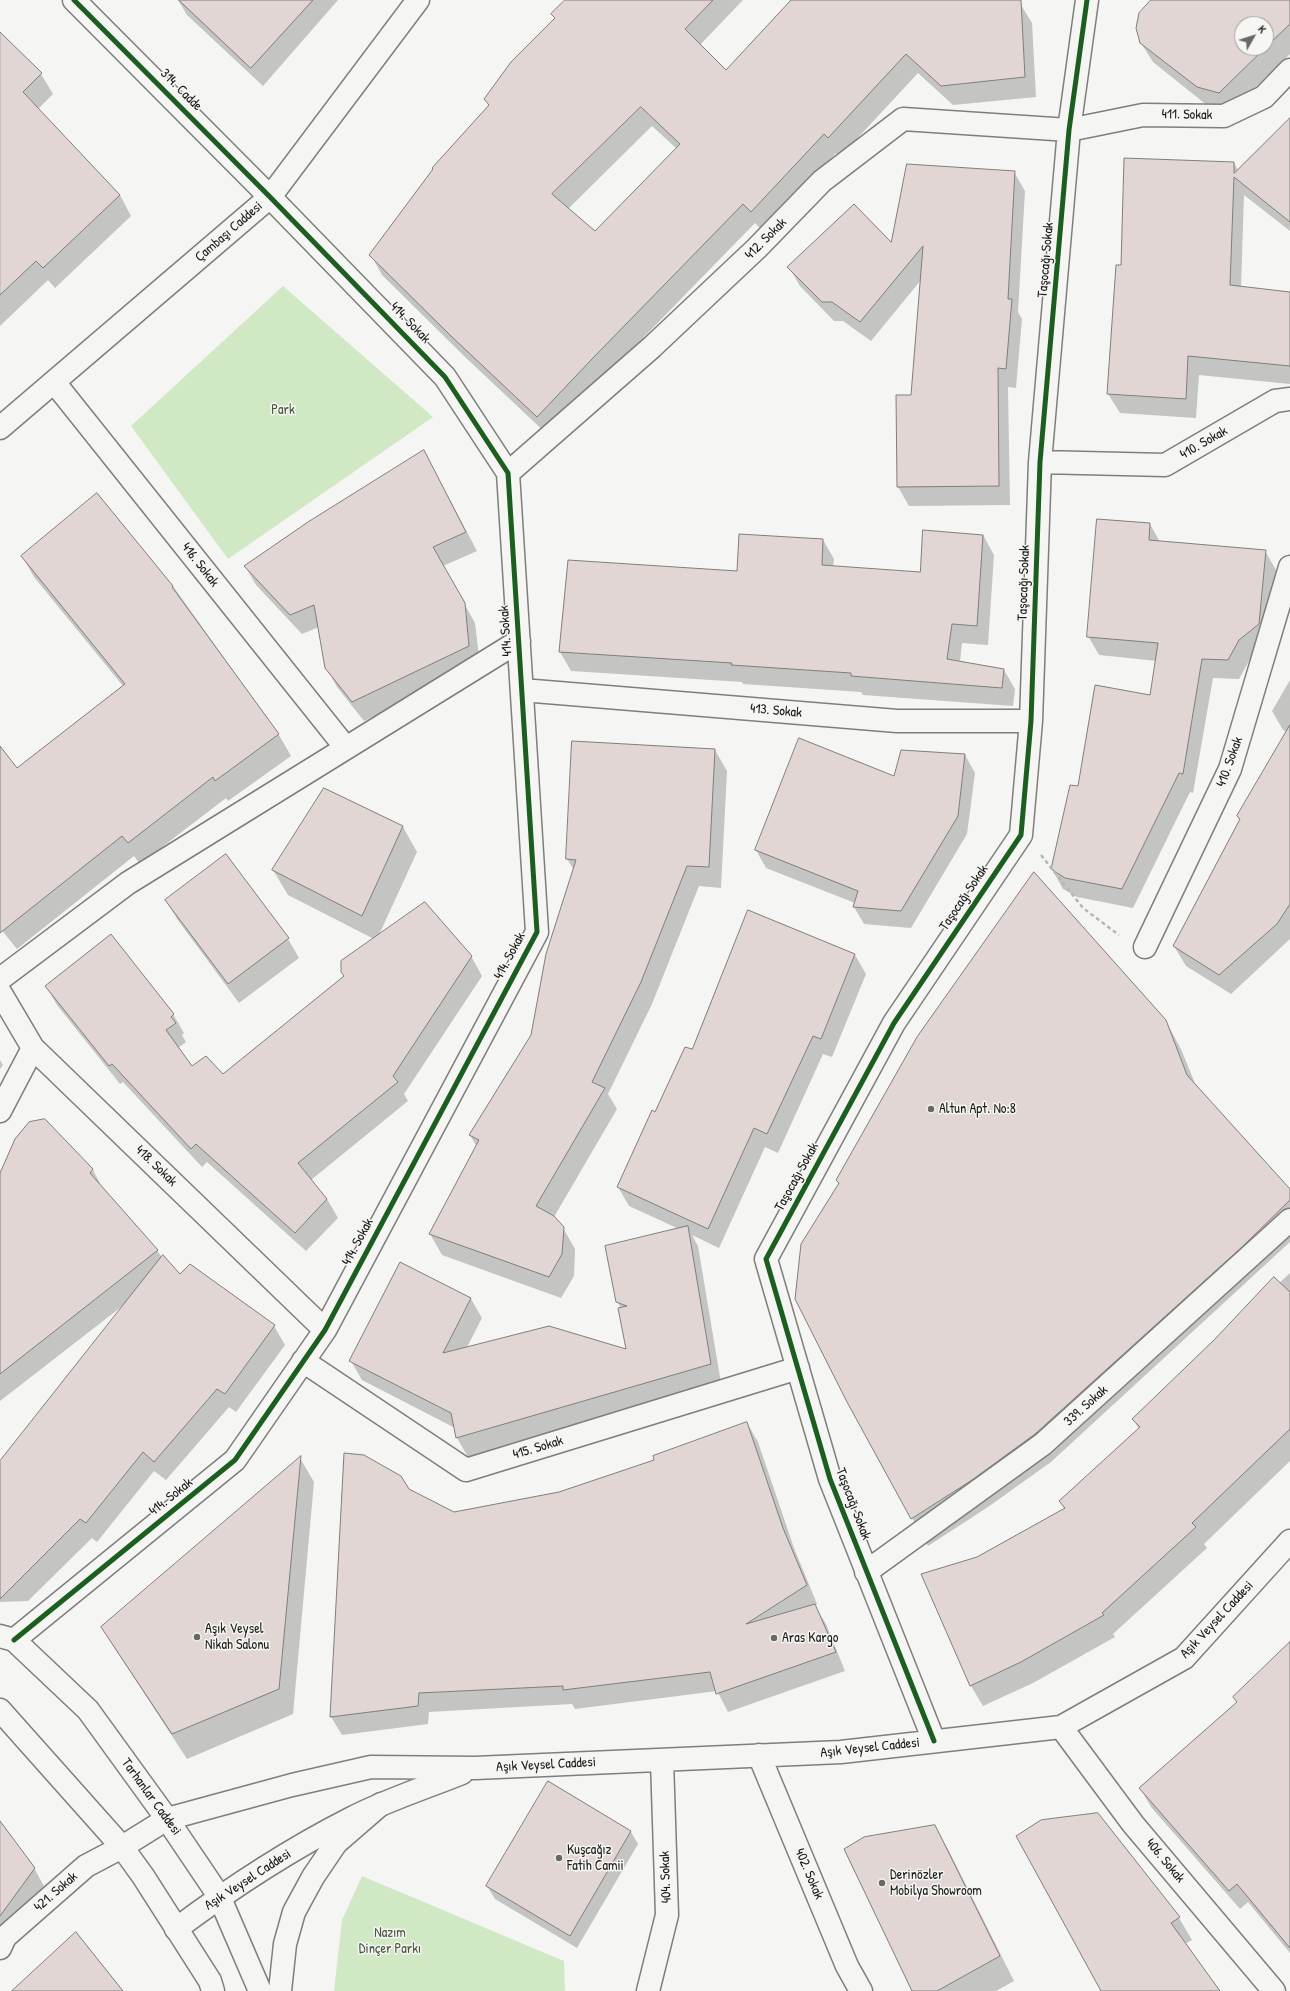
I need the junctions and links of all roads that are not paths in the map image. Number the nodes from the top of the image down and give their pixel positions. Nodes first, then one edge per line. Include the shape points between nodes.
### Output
1 (74, 0) edge
2 (418, 0) edge
3 (1087, 0) edge
4 (1290, 70) edge
5 (1069, 130) junction
6 (270, 197) junction
7 (54, 382) junction
8 (1290, 400) edge
9 (0, 428) edge
10 (1040, 462) junction
11 (508, 473) junction
12 (1290, 567) edge
13 (519, 641) junction
14 (522, 690) junction
15 (1031, 721) junction
16 (346, 748) junction
17 (1145, 946) road end
18 (0, 979) edge
19 (0, 992) edge
20 (33, 1048) junction
21 (0, 1111) edge
22 (1290, 1220) edge
23 (325, 1330) junction
24 (303, 1361) junction
25 (798, 1368) junction
26 (1290, 1541) edge
27 (866, 1572) junction
28 (7, 1638) edge
29 (0, 1710) edge
30 (1061, 1727) junction
31 (934, 1741) junction
32 (759, 1755) junction
33 (662, 1760) junction
34 (475, 1768) junction
35 (381, 1804) junction
36 (167, 1819) junction
37 (122, 1847) junction
38 (219, 1896) junction
39 (176, 1929) junction
40 (0, 1948) edge
41 (213, 1991) edge
42 (260, 1991) edge
43 (280, 1991) edge
44 (648, 1991) edge
45 (861, 1991) edge
46 (1274, 1991) edge

1 - 6 street, 314. Cadde
2 - 6 street, Çambaşı Caddesi
3 - 5 street, Taşocağı Sokak
4 - 5 street, 411. Sokak via 1264,97 1224,116 1143,115
5 - 10 street, Taşocağı Sokak
5 - 11 street, 412. Sokak via 903,119 822,182 757,248 652,347
6 - 7 street, Çambaşı Caddesi
6 - 11 street, 414. Sokak via 445,377
7 - 9 street, Çambaşı Caddesi
7 - 16 street, 416. Sokak
8 - 10 street, 410. Sokak via 1275,401 1165,465
10 - 15 street, Taşocağı Sokak
11 - 13 street, 414. Sokak
12 - 17 street, 410. Sokak via 1230,768
13 - 14 street, 414. Sokak
13 - 16 street
14 - 15 street, 413. Sokak via 897,721
14 - 23 street, 414. Sokak via 537,932
15 - 25 street, Taşocağı Sokak via 1021,835 894,1023 766,1259
16 - 18 street via 128,883
19 - 20 street, 418. Sokak
20 - 21 street
20 - 23 street, 418. Sokak
22 - 27 street, 339. Sokak via 1043,1444
23 - 24 street, 414. Sokak
24 - 25 street, 415. Sokak via 466,1470
24 - 28 street, 414. Sokak via 235,1460
25 - 27 street, Taşocağı Sokak via 830,1479
26 - 30 street, Aşık Veysel Caddesi via 1184,1658
27 - 31 street, Taşocağı Sokak
28 - 36 street, Tarhanlar Caddesi via 88,1710
29 - 37 street
30 - 31 street, Aşık Veysel Caddesi
30 - 46 street, 406. Sokak via 1133,1824
31 - 32 street, Aşık Veysel Caddesi via 841,1752
32 - 33 street, Aşık Veysel Caddesi
32 - 45 street, 402. Sokak via 847,1966
33 - 34 street, Aşık Veysel Caddesi
33 - 44 street, 404. Sokak via 667,1915
34 - 35 street, Aşık Veysel Caddesi
34 - 36 street, Aşık Veysel Caddesi via 370,1767
35 - 38 street, Aşık Veysel Caddesi via 350,1819
35 - 43 street via 336,1843 303,1894 294,1912 285,1944
36 - 37 street, Aşık Veysel Caddesi
36 - 38 street, Tarhanlar Caddesi
37 - 39 street
37 - 40 street, 421. Sokak via 86,1866 5,1937
38 - 39 street, Aşık Veysel Caddesi
38 - 42 street, Tarhanlar Caddesi
39 - 41 street via 210,1981

